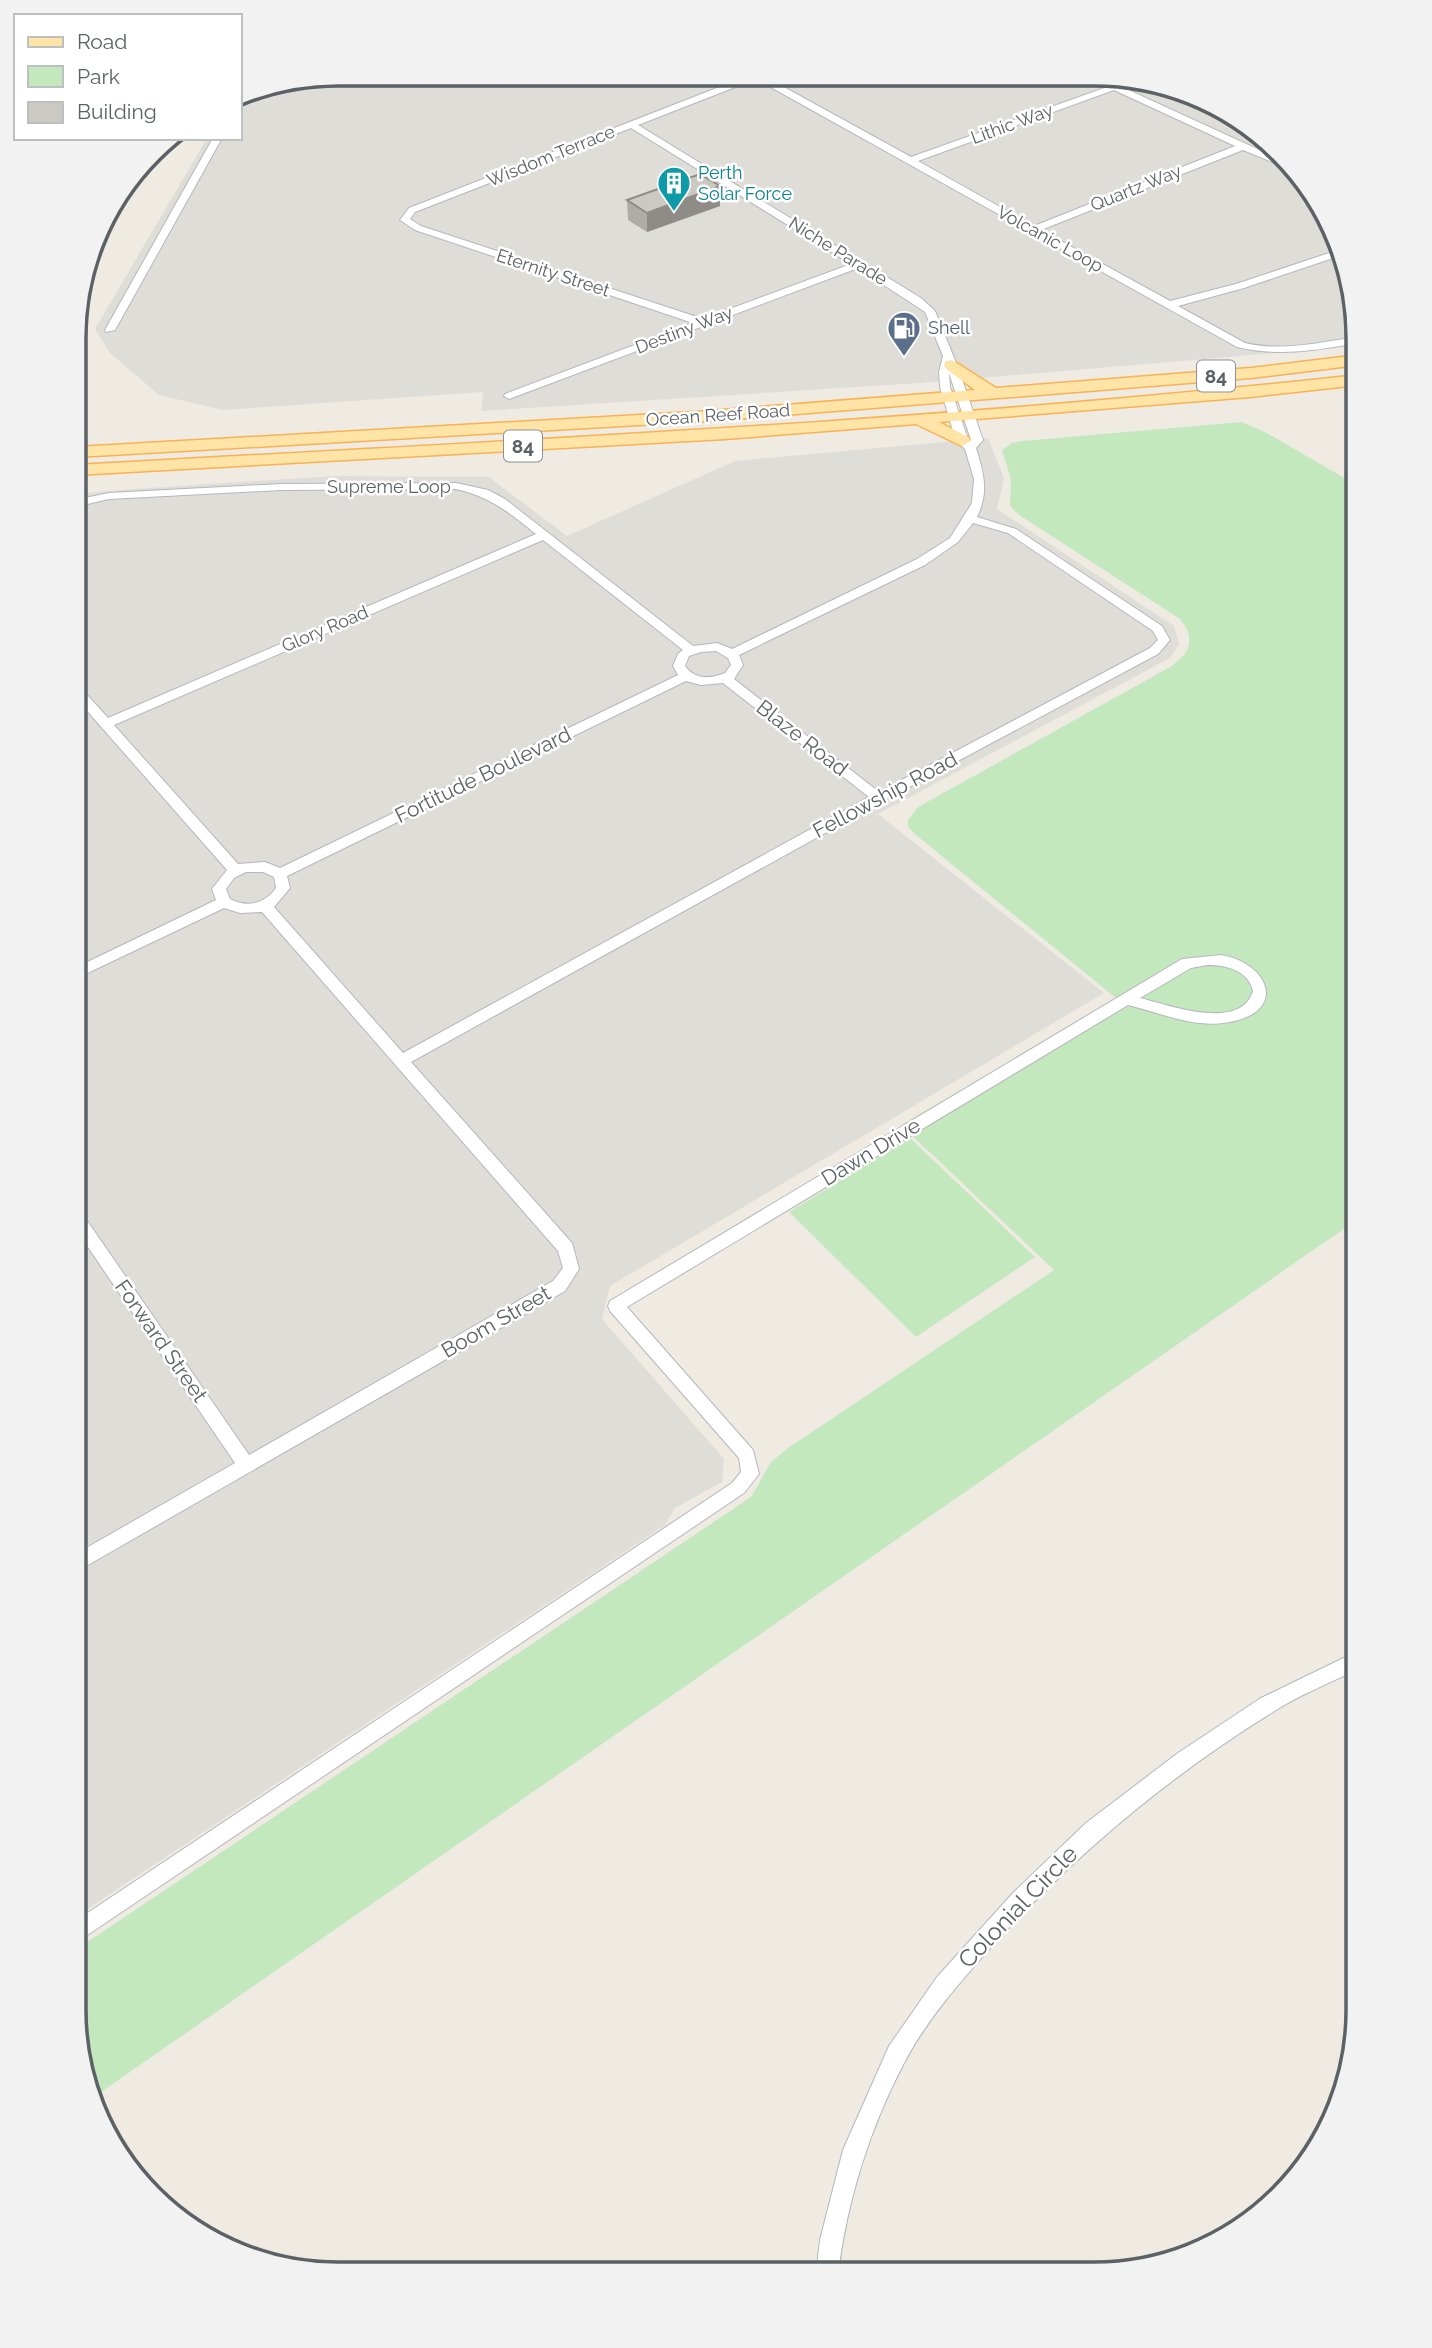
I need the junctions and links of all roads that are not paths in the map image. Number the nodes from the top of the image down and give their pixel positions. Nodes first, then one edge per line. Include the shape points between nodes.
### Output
1 (728, 86) edge
2 (776, 86) edge
3 (1114, 87) joint
4 (631, 124) junction
5 (217, 140) edge
6 (1241, 147) junction
7 (909, 161) junction
8 (1273, 161) edge
9 (405, 220) joint
10 (1032, 230) junction
11 (1332, 254) edge
12 (859, 264) junction
13 (1169, 305) junction
14 (702, 323) junction
15 (110, 330) dead end
16 (1346, 342) edge
17 (950, 361) junction
18 (1346, 362) edge
19 (1346, 381) edge
20 (952, 392) junction
21 (994, 394) junction
22 (509, 396) dead end
23 (1044, 409) junction
24 (963, 416) junction
25 (921, 419) junction
26 (969, 442) junction
27 (86, 451) edge
28 (138, 467) junction
29 (86, 469) edge
30 (86, 478) edge
31 (86, 501) edge
32 (970, 519) junction
33 (544, 535) junction
34 (691, 650) junction
35 (732, 654) junction
36 (687, 676) junction
37 (725, 678) junction
38 (86, 701) edge
39 (106, 724) junction
40 (878, 798) junction
41 (236, 870) junction
42 (280, 874) junction
43 (224, 902) junction
44 (265, 906) junction
45 (86, 969) edge
46 (1126, 1000) junction
47 (402, 1060) junction
48 (86, 1232) edge
49 (247, 1466) junction
50 (86, 1558) edge
51 (1346, 1666) edge
52 (86, 1926) edge
53 (828, 2262) edge

1 - 4 street, Wisdom Terrace
2 - 7 street, Volcanic Loop
3 - 6 street
3 - 7 street, Lithic Way
4 - 9 street, Wisdom Terrace via 412,211
4 - 12 street, Niche Parade
5 - 15 street
6 - 8 street
6 - 10 street, Quartz Way
7 - 10 street, Volcanic Loop
9 - 14 street, Eternity Street
10 - 13 street, Volcanic Loop
11 - 13 street
12 - 14 street, Destiny Way
12 - 17 street, Niche Parade via 930,311
13 - 16 street, Volcanic Loop via 1253,349
14 - 22 street, Destiny Way
17 - 20 street, Niche Parade
17 - 20 street, Niche Parade
17 - 21 main road
18 - 21 main road, Ocean Reef Road / 84
19 - 23 main road, Ocean Reef Road / 84
20 - 21 main road, Ocean Reef Road / 84
20 - 24 street, Niche Parade
20 - 27 main road, Ocean Reef Road / 84 via 879,403 710,416
23 - 24 main road, Ocean Reef Road / 84
23 - 26 main road via 988,426
24 - 25 main road, Ocean Reef Road / 84
24 - 26 street
25 - 26 main road
25 - 28 main road, Ocean Reef Road / 84
26 - 32 street via 981,479
28 - 29 main road, Ocean Reef Road / 84
28 - 30 main road
31 - 33 street, Supreme Loop via 109,496 282,486 456,486 501,501
32 - 35 street via 954,540 921,562
32 - 40 street, Fellowship Road via 1012,531 1158,629 1164,640 1154,651
33 - 34 street, Supreme Loop
33 - 39 street, Glory Road
34 - 35 street via 708,646
34 - 36 street via 680,660
35 - 37 street via 737,665
36 - 37 street via 703,682
36 - 42 street, Fortitude Boulevard
37 - 40 street, Blaze Road
38 - 39 street
39 - 41 street
40 - 47 street, Fellowship Road
41 - 42 street via 265,867
41 - 43 street via 219,889
42 - 44 street via 283,888
43 - 44 street via 240,909
43 - 45 street
44 - 47 street, Boom Street
46 - 46 street, Dawn Drive via 1187,963 1210,959 1241,966 1261,992 1251,1009 1221,1018 1201,1018
46 - 52 street, Dawn Drive via 616,1306 747,1455 750,1474 738,1488
47 - 49 street, Boom Street via 566,1248 571,1269 559,1286
48 - 49 street, Forward Street
49 - 50 street, Boom Street
51 - 53 street, Colonial Circle via 1268,1704 1185,1759 1113,1815 1020,1900 944,1984 897,2054 854,2150

